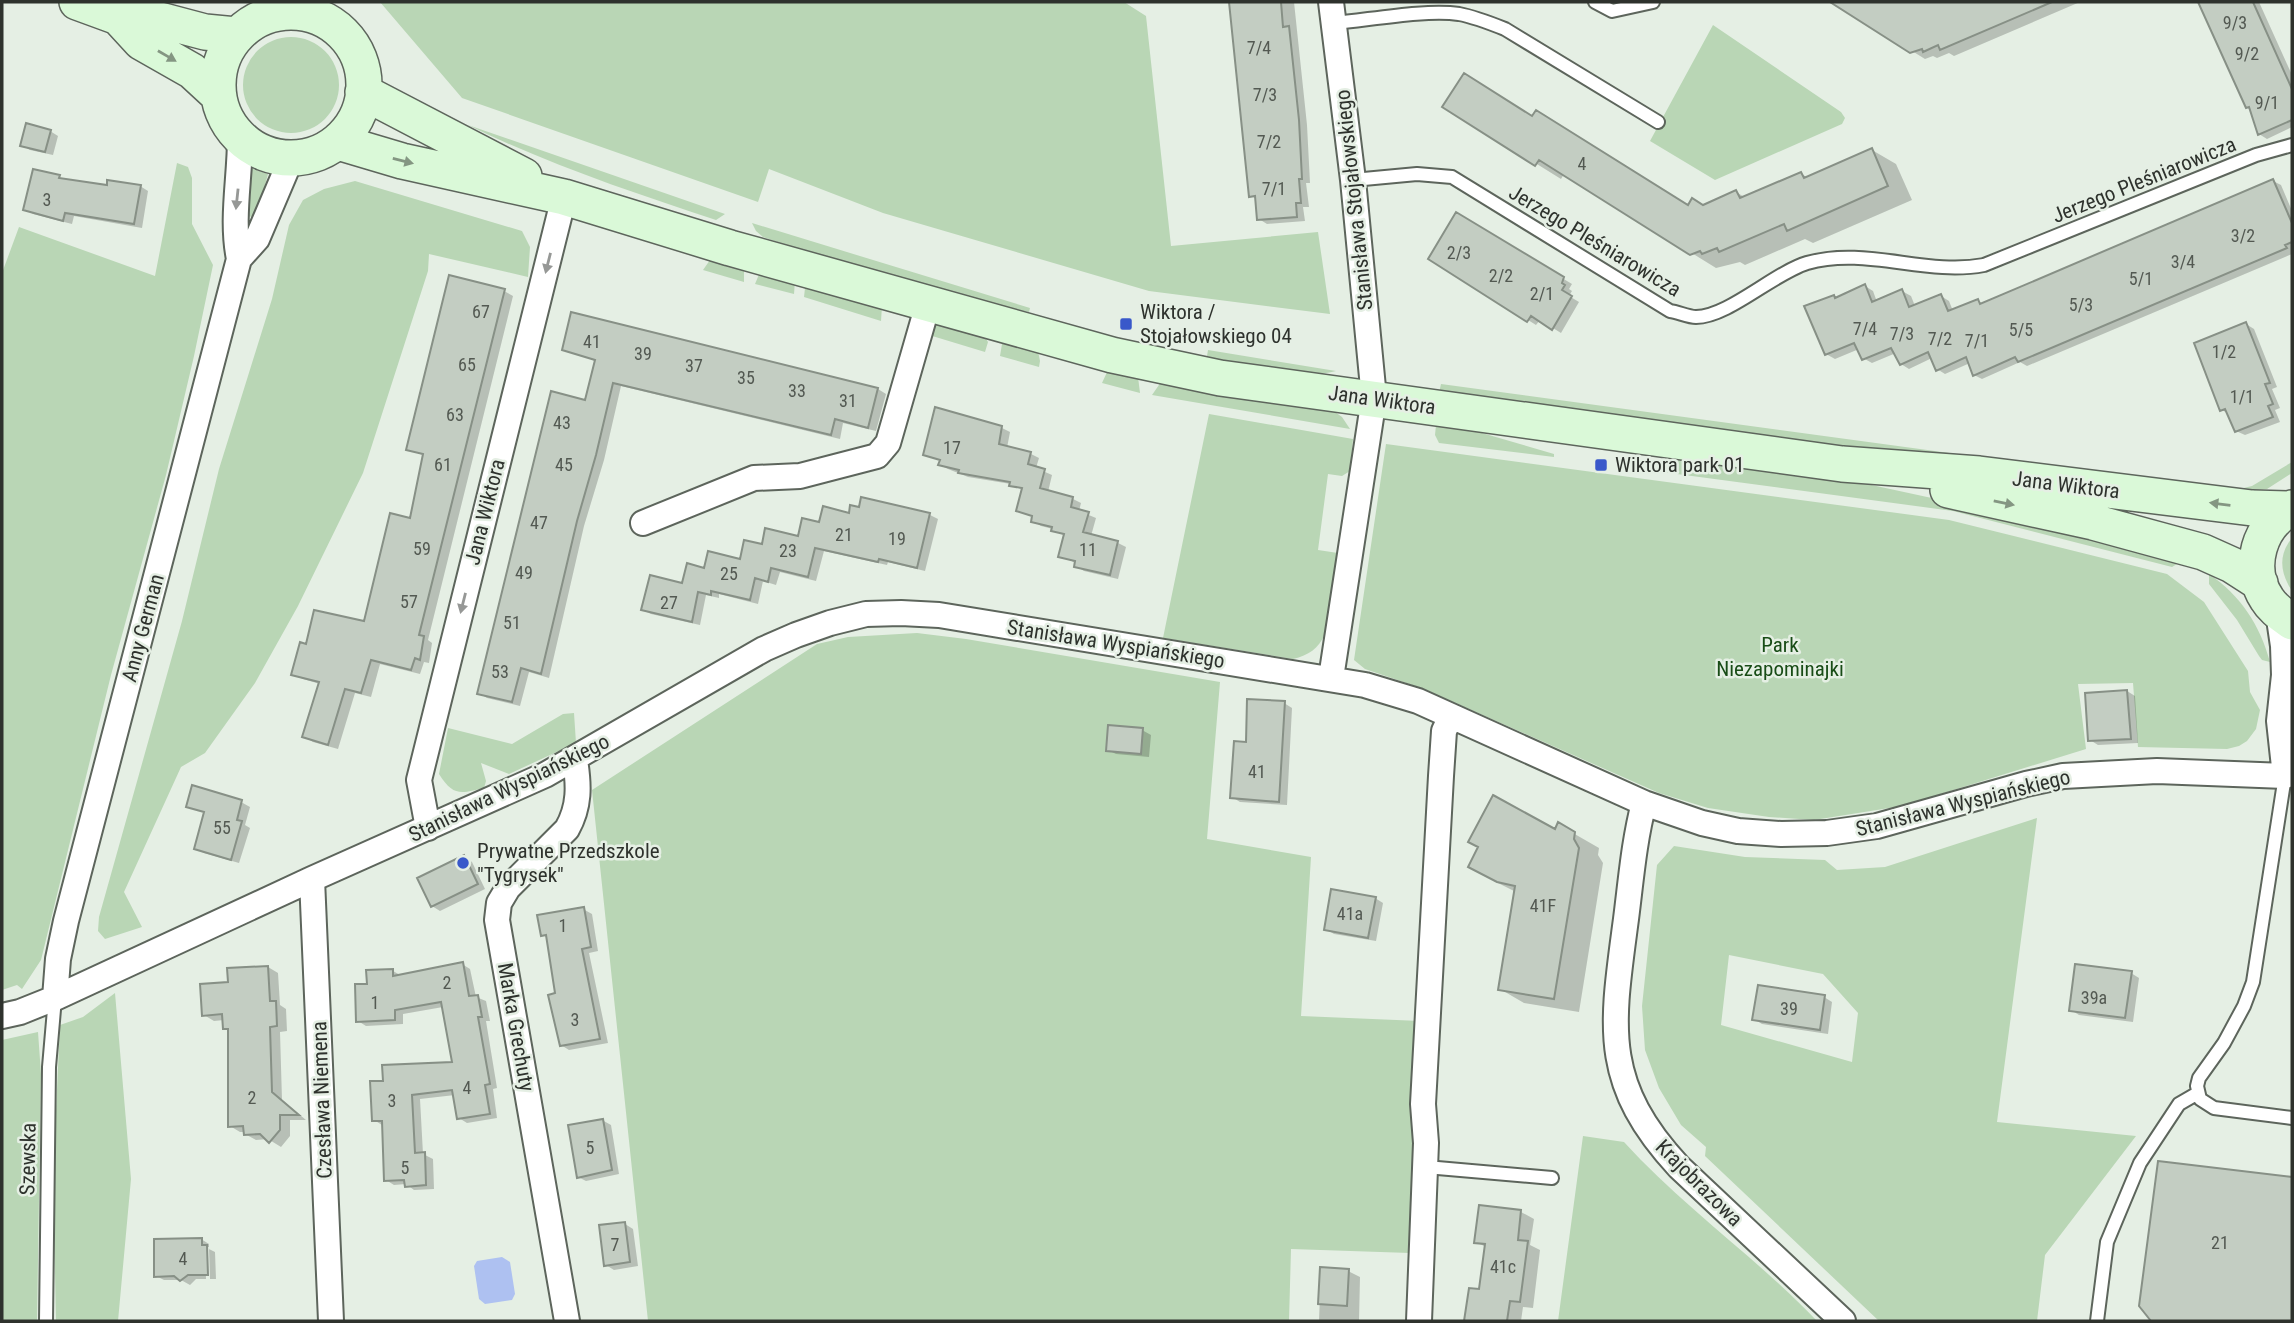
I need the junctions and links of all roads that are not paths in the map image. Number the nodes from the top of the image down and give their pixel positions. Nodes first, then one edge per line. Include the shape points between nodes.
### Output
1 (77, 2) edge
2 (1595, 2) edge
3 (1653, 2) edge
4 (273, 8) edge
5 (325, 11) edge
6 (1333, 13) edge
7 (118, 17) junction
8 (236, 35) junction
9 (363, 92) junction
10 (218, 94) junction
11 (1658, 122) dead end
12 (240, 138) junction
13 (338, 142) junction
14 (2292, 145) edge
15 (291, 159) junction
16 (1353, 180) junction
17 (564, 197) junction
18 (239, 259) junction
19 (928, 304) junction
20 (1374, 398) junction
21 (1842, 464) junction
22 (2290, 509) edge
23 (643, 523) dead end
24 (2277, 606) edge
25 (1331, 678) junction
26 (1451, 716) junction
27 (575, 760) junction
28 (2290, 771) edge
29 (1644, 803) junction
30 (428, 828) junction
31 (312, 879) junction
32 (55, 998) junction
33 (2, 1016) edge
34 (2198, 1093) junction
35 (2292, 1118) edge
36 (1426, 1167) junction
37 (1552, 1178) dead end
38 (46, 1321) edge
39 (331, 1321) edge
40 (567, 1321) edge
41 (1419, 1321) edge
42 (1843, 1321) edge
43 (2097, 1321) edge

1 - 7 street
2 - 3 lane via 1612,11
4 - 5 street via 307,14
4 - 8 street
5 - 9 street via 355,48
6 - 11 lane via 1458,14 1486,22
6 - 16 street, Stanisława Stojałowskiego
7 - 8 street via 152,18
7 -> 10 street via 142,42 192,71
8 - 10 street via 221,63
9 - 13 street via 348,130
9 - 17 street, Jana Wiktora
10 - 12 street via 225,118
12 - 15 street via 263,153
12 -> 18 street, Anny German via 234,235
13 - 15 street via 310,156
13 -> 17 street, Jana Wiktora
14 - 16 lane, Jerzego Pleśniarowicza via 2256,155 1984,265 1953,268 1834,258 1805,264 1718,312 1696,317 1670,310 1452,177 1417,174
15 - 18 street, Anny German via 257,239
16 - 20 street, Stanisława Stojałowskiego
17 - 19 street, Jana Wiktora
17 -> 30 street, Jana Wiktora via 419,780
18 - 32 street, Anny German via 66,921
19 - 20 street, Jana Wiktora via 1112,355 1220,378
19 - 23 street via 888,443 877,456 800,476 754,478
20 - 21 street, Jana Wiktora
20 - 25 street, Stanisława Stojałowskiego
22 -> 21 street, Jana Wiktora via 1979,474
21 -> 24 street, Jana Wiktora via 2203,552 2232,565
22 - 24 street via 2264,534 2258,550 2257,567
24 - 28 street via 2284,675 2279,721
25 - 26 street, Stanisława Wyspiańskiego via 1391,692
25 - 27 street, Stanisława Wyspiańskiego via 939,615 866,614 764,649
26 - 29 street, Stanisława Wyspiańskiego
26 - 36 street via 1444,731 1441,776 1423,1104
27 - 30 street, Stanisława Wyspiańskiego
27 - 40 street, Marka Grechuty via 578,800 573,819 508,888 499,903 497,920
28 - 29 street, Stanisława Wyspiańskiego via 2063,776 1877,826 1827,833 1738,831
28 - 34 lane via 2253,982 2245,1006 2199,1078
29 - 42 street, Krajobrazowa via 1615,1006 1616,1048 1629,1097 1658,1145 1678,1167
30 - 31 street, Stanisława Wyspiańskiego
31 - 32 street, Stanisława Wyspiańskiego
31 - 39 street, Czesława Niemena
32 - 33 street, Stanisława Wyspiańskiego
32 - 38 lane, Szewska via 49,1067
34 - 35 lane via 2214,1108
34 - 43 lane via 2179,1104 2140,1163 2107,1242
36 - 37 lane
36 - 41 street

